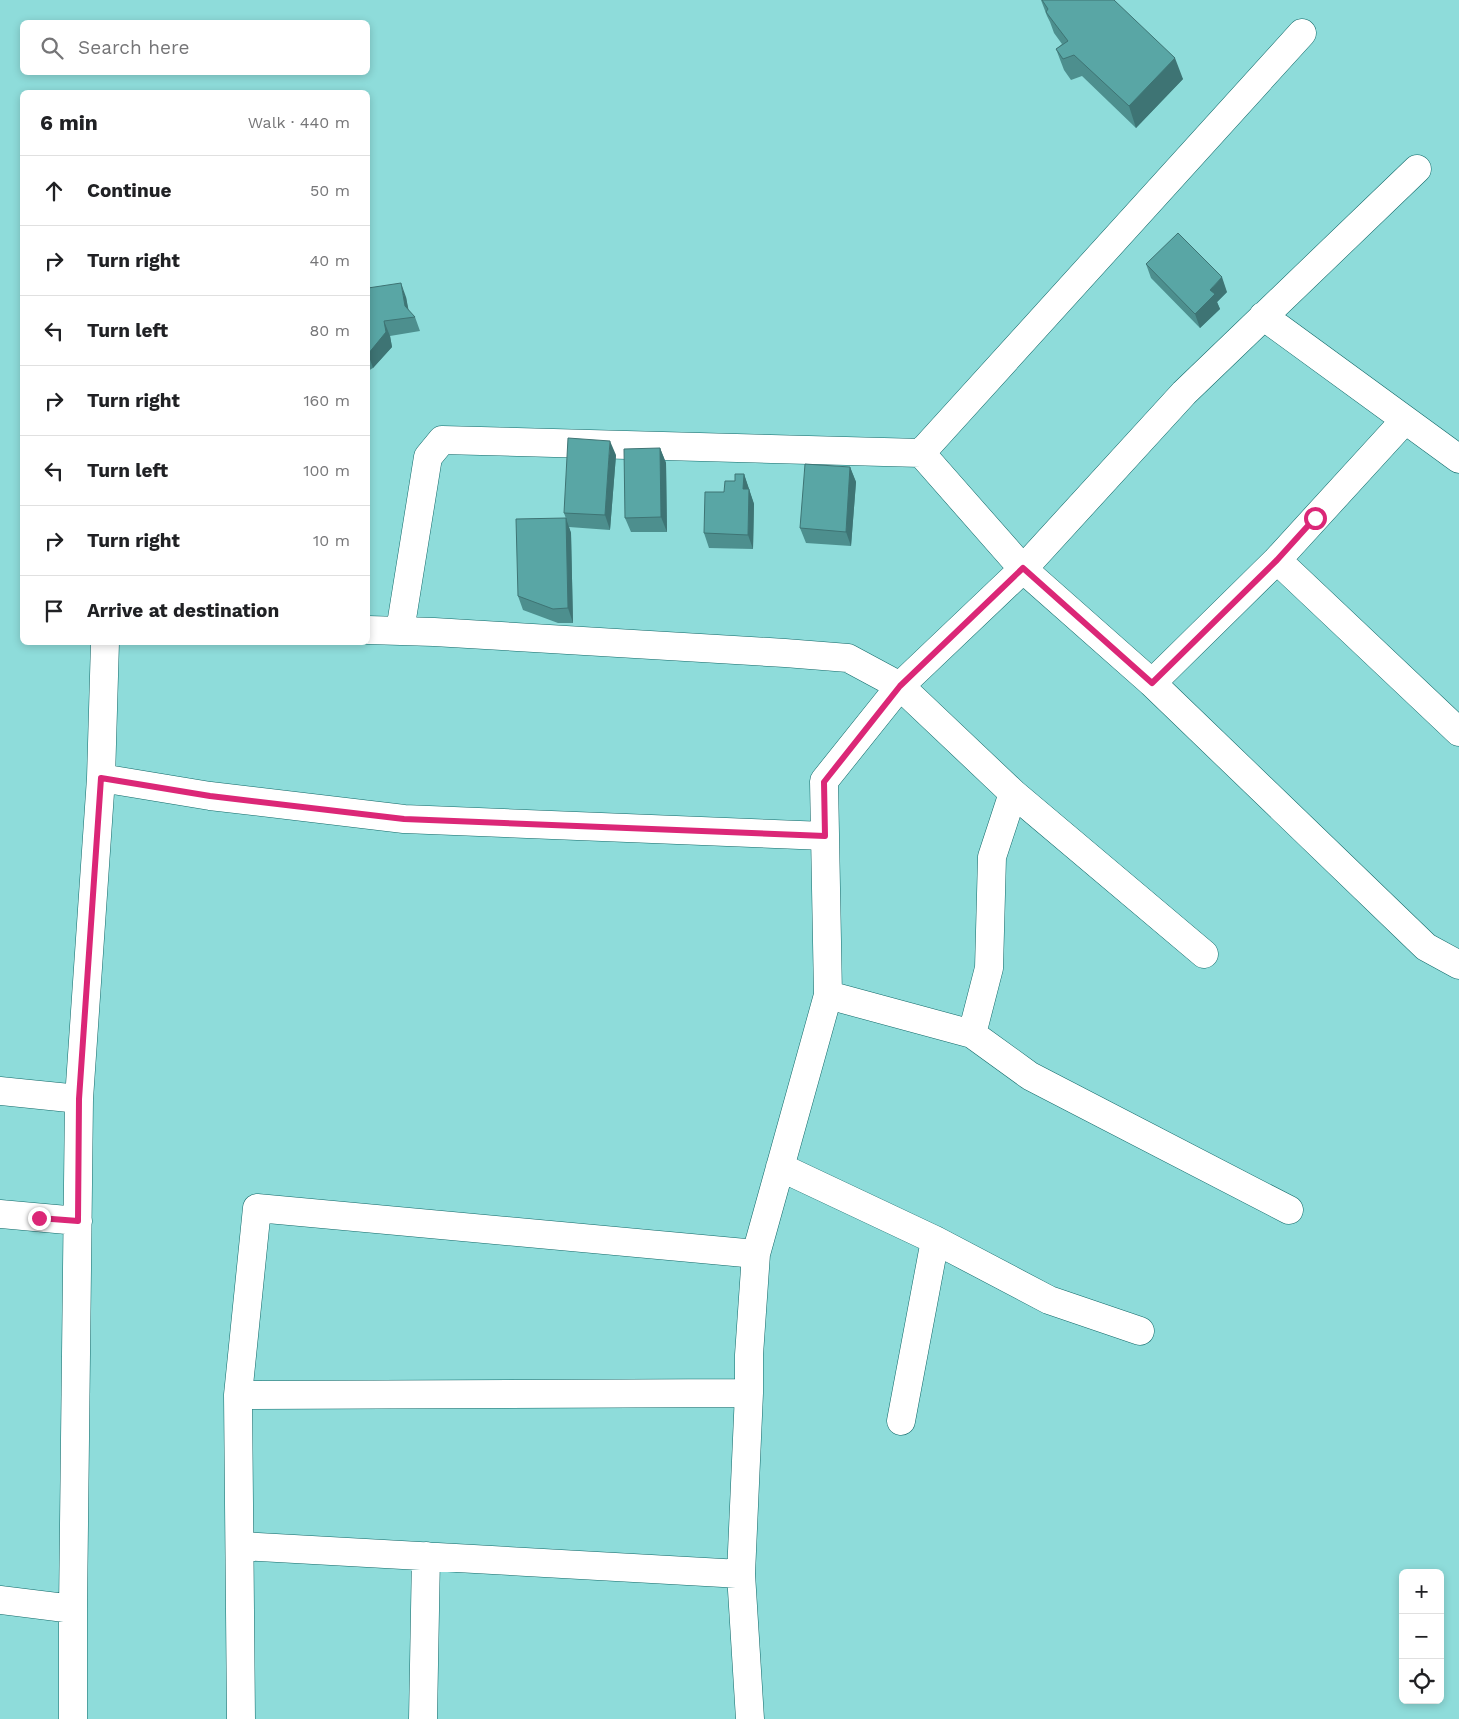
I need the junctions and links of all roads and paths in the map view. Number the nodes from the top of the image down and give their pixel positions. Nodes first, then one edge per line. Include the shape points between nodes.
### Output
1 (1302, 33) dead end
2 (1418, 169) dead end
3 (1263, 316) junction
4 (1404, 420) junction
5 (921, 453) junction
6 (1459, 459) edge
7 (1277, 560) junction
8 (1023, 568) junction
9 (370, 630) edge
10 (400, 631) junction
11 (105, 645) edge
12 (1152, 683) junction
13 (900, 686) junction
14 (1459, 732) edge
15 (101, 778) junction
16 (1014, 793) junction
17 (825, 836) junction
18 (1204, 954) dead end
19 (1459, 964) edge
20 (828, 995) junction
21 (972, 1034) junction
22 (0, 1092) edge
23 (79, 1099) junction
24 (780, 1167) junction
25 (1289, 1210) dead end
26 (0, 1214) edge
27 (78, 1221) junction
28 (935, 1240) junction
29 (756, 1254) junction
30 (1140, 1331) dead end
31 (749, 1393) junction
32 (238, 1395) junction
33 (901, 1421) dead end
34 (240, 1546) junction
35 (426, 1556) junction
36 (741, 1574) junction
37 (0, 1600) edge
38 (73, 1609) junction
39 (73, 1719) edge
40 (241, 1719) edge
41 (423, 1719) edge
42 (750, 1719) edge

1 - 5 street
2 - 3 street
3 - 4 street
3 - 8 street via 1184,393
4 - 6 street
4 - 7 street
5 - 8 street
5 - 10 street via 442,440 428,458
7 - 12 street
7 - 14 street
8 - 12 street
8 - 13 street
9 - 10 street
10 - 13 street via 848,658
11 - 15 street
12 - 19 street via 1426,947
13 - 16 street
13 - 17 street via 824,782
15 - 17 street via 210,796 404,819
15 - 23 street
16 - 18 street
16 - 21 street via 992,857 989,968
17 - 20 street
20 - 21 street
20 - 24 street
21 - 25 street via 1030,1076
22 - 23 street
23 - 27 street
24 - 28 street
24 - 29 street
26 - 27 street
27 - 38 street
28 - 30 street via 1050,1300
28 - 33 street
29 - 31 street
29 - 32 street via 257,1208
31 - 32 street
31 - 36 street
32 - 34 street
34 - 35 street
34 - 40 street
35 - 36 street
35 - 41 street
36 - 42 street
37 - 38 street
38 - 39 street

